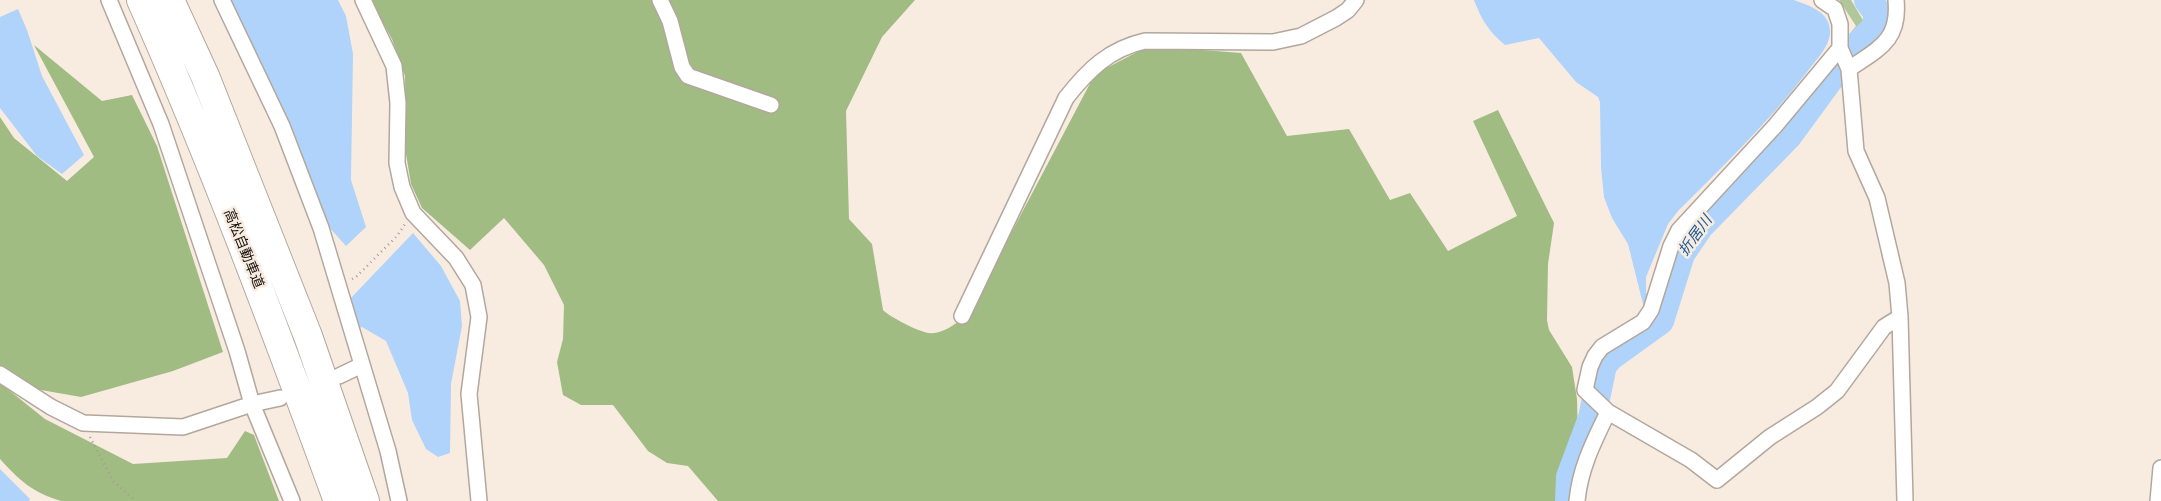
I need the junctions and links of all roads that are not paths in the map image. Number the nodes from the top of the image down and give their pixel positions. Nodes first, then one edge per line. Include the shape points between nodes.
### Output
1 (109, 0) edge
2 (140, 0) edge
3 (170, 0) edge
4 (222, 0) edge
5 (363, 0) edge
6 (660, 0) edge
7 (1356, 0) edge
8 (1822, 0) edge
9 (1896, 0) edge
10 (1845, 59) junction
11 (772, 105) dead end
12 (962, 316) dead end
13 (1900, 317) junction
14 (362, 365) junction
15 (0, 374) edge
16 (339, 376) dead end
17 (280, 398) dead end
18 (252, 404) junction
19 (1605, 409) junction
20 (2161, 468) edge
21 (292, 501) edge
22 (338, 501) edge
23 (365, 501) edge
24 (399, 501) edge
25 (478, 501) edge
26 (1577, 501) edge
27 (1905, 501) edge
28 (2158, 501) edge

1 - 18 street via 161,124
2 - 22 highway, 高松自動車道 via 179,86 280,342
3 - 23 highway, 高松自動車道 via 205,76 308,336
4 - 14 street via 282,126 321,228
5 - 25 street via 394,66 398,103 397,164 402,187 413,213 456,258 473,285 479,317 469,394
6 - 11 street via 670,21 682,67 688,76
7 - 12 street via 1336,18 1301,36 1273,42 1145,41 1131,44 1102,60 1085,74 1066,98
8 - 10 street via 1835,9 1838,16
9 - 10 street via 1895,22 1887,42
10 - 13 street via 1856,151 1877,198 1897,283
10 - 19 street via 1775,126 1679,230 1651,310 1643,322 1602,347 1595,356 1585,390
13 - 19 street via 1884,327 1837,391 1770,437 1717,480 1692,460
13 - 27 street
14 - 16 street
14 - 24 street via 388,451
15 - 18 street via 51,407 83,422 183,427
17 - 18 street
18 - 21 street
19 - 26 street via 1578,482
20 - 28 street

